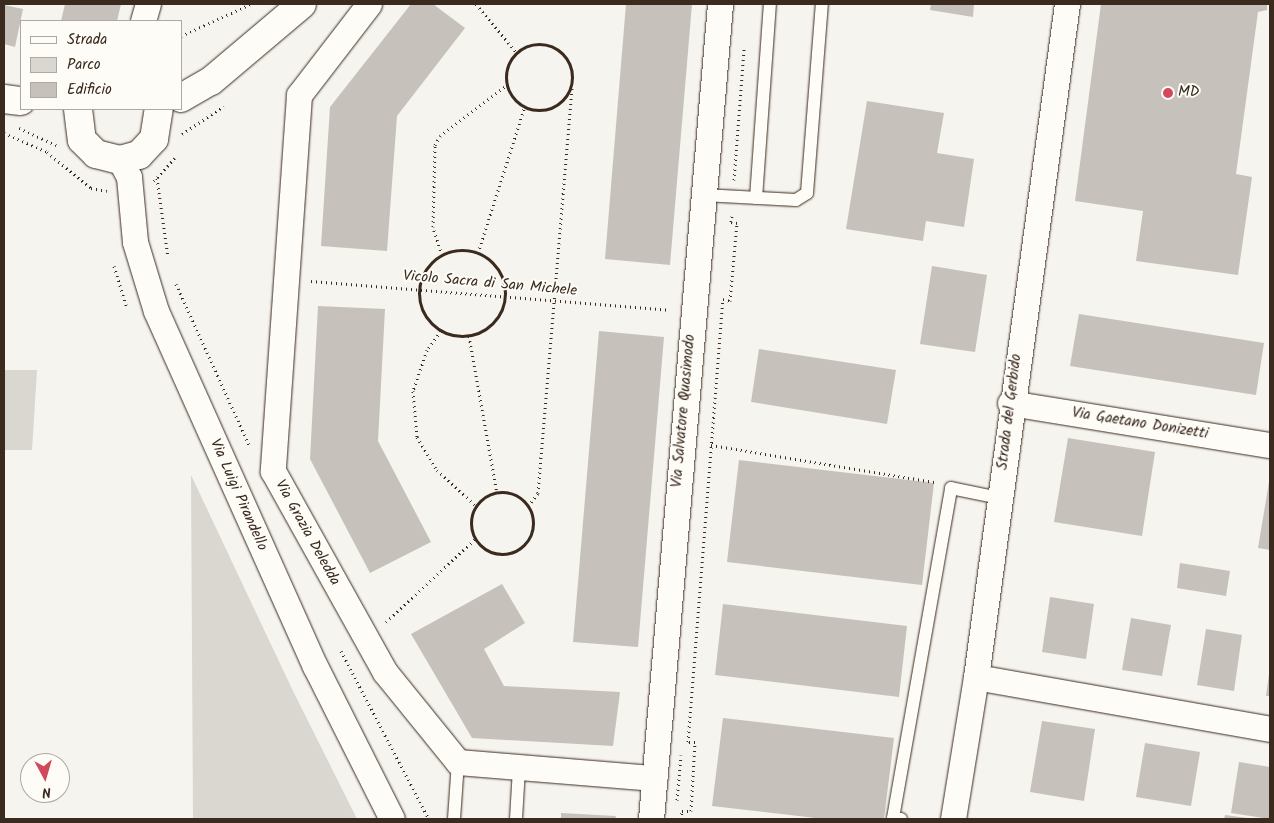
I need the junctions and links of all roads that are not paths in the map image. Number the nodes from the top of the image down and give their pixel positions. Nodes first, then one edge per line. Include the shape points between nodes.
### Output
1 (148, 4) edge
2 (302, 4) edge
3 (368, 4) edge
4 (720, 4) edge
5 (770, 4) edge
6 (822, 4) edge
7 (1067, 4) edge
8 (143, 20) edge
9 (182, 97) edge
10 (4, 99) edge
11 (71, 110) edge
12 (159, 110) edge
13 (17, 114) edge
14 (120, 160) junction
15 (702, 195) junction
16 (756, 198) junction
17 (1010, 403) junction
18 (1270, 445) edge
19 (999, 498) junction
20 (976, 677) junction
21 (1270, 729) edge
22 (458, 762) junction
23 (519, 769) junction
24 (654, 778) junction
25 (392, 819) edge
26 (454, 819) edge
27 (516, 819) edge
28 (650, 819) edge
29 (901, 819) edge
30 (953, 819) edge

1 - 8 street
2 - 9 street via 211,81
3 - 22 street, Via Grazia Deledda via 299,95 273,471 385,672
4 - 15 street, Via Salvatore Quasimodo
5 - 16 lane
6 - 16 lane via 807,193 796,200
7 - 17 street, Strada del Gerbido
10 - 13 street
11 - 14 street via 89,148
12 - 14 street via 154,139 139,155
14 - 25 street, Via Luigi Pirandello via 129,178 135,242 156,311 315,666
15 - 16 lane
15 - 24 street, Via Salvatore Quasimodo
17 - 18 street, Via Gaetano Donizetti
17 - 19 street, Strada del Gerbido
19 - 20 street, Strada del Gerbido
19 - 29 lane via 951,488 893,818
20 - 21 street
20 - 30 street, Strada del Gerbido
22 - 23 street
22 - 26 lane
23 - 24 street
23 - 27 lane
24 - 28 street, Via Salvatore Quasimodo

